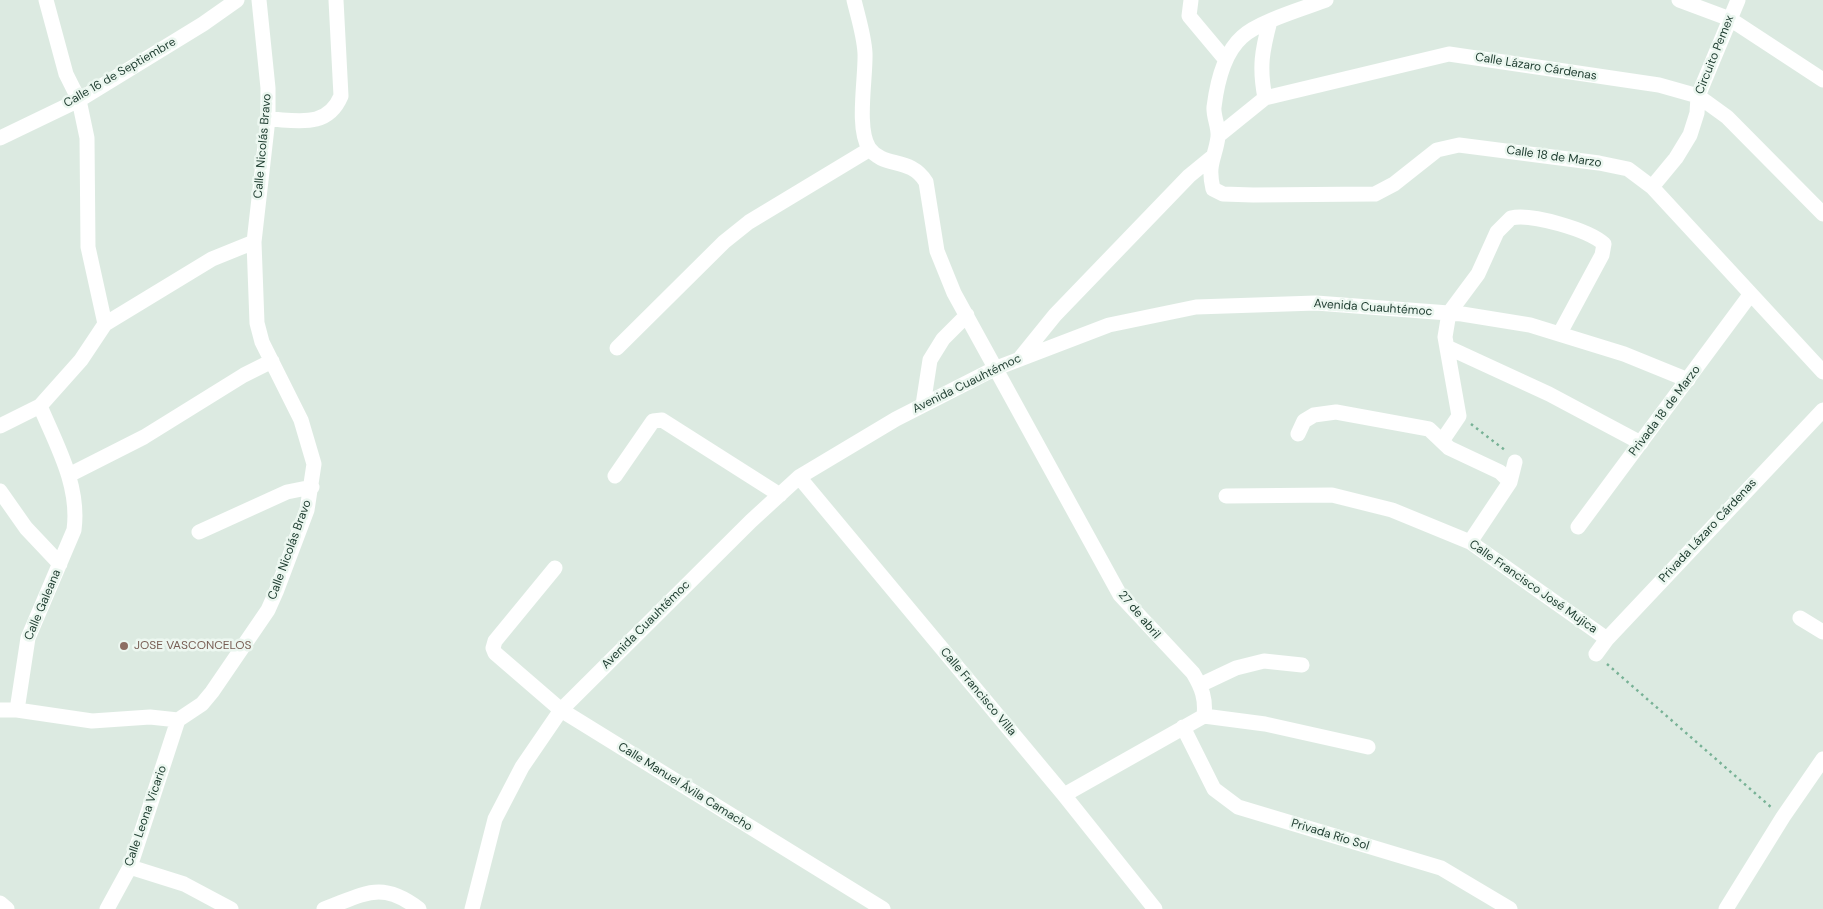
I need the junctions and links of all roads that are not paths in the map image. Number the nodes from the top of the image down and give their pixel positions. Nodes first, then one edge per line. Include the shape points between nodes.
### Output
1 (46, 0) edge
2 (236, 0) edge
3 (259, 0) edge
4 (336, 0) edge
5 (854, 0) edge
6 (1192, 0) edge
7 (1326, 0) edge
8 (1679, 0) edge
9 (1738, 0) edge
10 (1730, 19) junction
11 (1270, 22) junction
12 (1225, 59) junction
13 (1823, 80) edge
14 (1698, 96) junction
15 (1265, 98) junction
16 (79, 100) junction
17 (268, 119) junction
18 (1218, 136) junction
19 (0, 138) edge
20 (870, 149) junction
21 (1211, 158) junction
22 (1652, 187) junction
23 (1823, 214) edge
24 (254, 242) junction
25 (1750, 295) junction
26 (1449, 313) junction
27 (967, 315) junction
28 (105, 324) junction
29 (1560, 333) junction
30 (1446, 347) junction
31 (617, 348) dead end
32 (1019, 359) junction
33 (272, 361) junction
34 (994, 369) junction
35 (1823, 372) edge
36 (1688, 380) junction
37 (923, 405) junction
38 (40, 406) junction
39 (1823, 410) edge
40 (0, 426) edge
41 (1298, 434) dead end
42 (1442, 441) junction
43 (1641, 443) junction
44 (1515, 462) road end
45 (70, 475) junction
46 (615, 476) dead end
47 (798, 477) junction
48 (1510, 482) junction
49 (312, 487) junction
50 (0, 491) edge
51 (780, 495) junction
52 (1226, 496) dead end
53 (1578, 527) dead end
54 (199, 532) dead end
55 (1470, 542) junction
56 (60, 564) junction
57 (555, 568) dead end
58 (1800, 618) dead end
59 (1823, 632) edge
60 (1607, 639) junction
61 (1596, 654) road end
62 (1302, 665) dead end
63 (1200, 685) junction
64 (0, 710) edge
65 (17, 710) junction
66 (562, 710) junction
67 (1204, 716) junction
68 (178, 720) junction
69 (1183, 727) junction
70 (1368, 746) dead end
71 (1823, 759) edge
72 (1064, 795) junction
73 (130, 867) junction
74 (0, 903) edge
75 (7, 909) edge
76 (107, 909) edge
77 (231, 909) edge
78 (324, 909) edge
79 (419, 909) edge
80 (472, 909) edge
81 (883, 909) edge
82 (1155, 909) edge
83 (1510, 909) edge
84 (1726, 909) edge

1 - 16 street via 66,74
2 - 16 street, Calle 16 de Septiembre via 203,24
3 - 17 street, Calle Nicolás Bravo
4 - 17 street via 341,96 337,106 317,120
5 - 20 street via 865,52 864,122
6 - 12 street via 1189,16
7 - 11 street
8 - 10 street
9 - 10 street, Circuito Pemex
10 - 13 street
10 - 14 street, Circuito Pemex
11 - 12 street via 1242,36
11 - 15 street via 1261,54 1260,75
12 - 18 street via 1214,108
14 - 15 street, Calle Lázaro Cárdenas via 1659,85 1449,54
14 - 22 street, Circuito Pemex via 1690,135
14 - 23 street, Calle Lázaro Cárdenas via 1727,117
15 - 18 street, Calle Lázaro Cárdenas
16 - 19 street, Calle 16 de Septiembre
16 - 28 street via 88,138 88,247
17 - 24 street, Calle Nicolás Bravo
18 - 21 street
20 - 27 street, 27 de abril via 885,161 907,164 920,172 926,182 937,251
20 - 31 street via 749,222 724,242
21 - 22 street, Calle 18 de Marzo via 1213,189 1223,194 1375,194 1394,184 1437,150 1459,145 1599,162 1628,170
21 - 32 street via 1189,176 1055,314
22 - 25 street, Calle 18 de Marzo
24 - 28 street via 212,259
24 - 33 street, Calle Nicolás Bravo via 257,322 262,342
25 - 35 street, Calle 18 de Marzo
25 - 36 street, Privada 18 de Marzo
26 - 29 street, Avenida Cuauhtémoc via 1497,318
26 - 29 street via 1478,274 1497,232 1511,218 1528,217 1573,229 1604,244 1602,255
26 - 30 street
26 - 32 street, Avenida Cuauhtémoc via 1316,303 1196,307 1109,324
27 - 34 street, 27 de abril
27 - 37 street via 943,339 930,360
28 - 38 street via 80,360
29 - 36 street, Avenida Cuauhtémoc
30 - 42 street via 1459,416
30 - 43 street via 1549,394
32 - 34 street, Avenida Cuauhtémoc
33 - 45 street via 244,374 144,437
33 - 49 street, Calle Nicolás Bravo via 309,443 314,464
34 - 37 street, Avenida Cuauhtémoc
34 - 63 street, 27 de abril via 1120,596 1193,673
36 - 43 street, Privada 18 de Marzo
37 - 47 street, Avenida Cuauhtémoc
38 - 40 street
38 - 45 street
39 - 60 street, Privada Lázaro Cárdenas
41 - 42 street via 1304,421 1314,415 1336,412 1429,428
42 - 48 street via 1449,448 1500,472
43 - 53 street, Privada 18 de Marzo
44 - 48 street
45 - 56 street via 76,512 74,530
46 - 51 street via 653,421 662,420
47 - 51 street, Avenida Cuauhtémoc
47 - 72 street, Calle Francisco Villa
48 - 55 street
49 - 54 street via 287,492
49 - 68 street, Calle Nicolás Bravo via 307,510 268,610 212,692 202,704
50 - 56 street, Calle Galeana via 26,528
51 - 66 street, Avenida Cuauhtémoc
52 - 55 street, Calle Francisco José Mujica via 1332,495 1392,510
55 - 60 street, Calle Francisco José Mujica
56 - 65 street, Calle Galeana via 28,638
57 - 66 street, Calle Manuel Ávila Camacho via 495,641 493,648
58 - 59 street
60 - 61 street, Privada Lázaro Cárdenas
62 - 63 street via 1264,661 1236,668
63 - 67 street, 27 de abril via 1206,702
64 - 65 street
65 - 68 street via 92,720 150,717
66 - 80 street, Avenida Cuauhtémoc via 522,767 495,819
66 - 81 street, Calle Manuel Ávila Camacho
67 - 69 street
67 - 70 street via 1274,726
68 - 73 street, Calle Leona Vicario
69 - 72 street
69 - 83 street, Privada Río Sol via 1214,789 1238,807 1441,868
71 - 84 street
72 - 82 street, Calle Francisco Villa
73 - 76 street, Calle Leona Vicario
73 - 77 street via 184,884
74 - 75 street
78 - 79 street via 369,892 386,890 402,896

